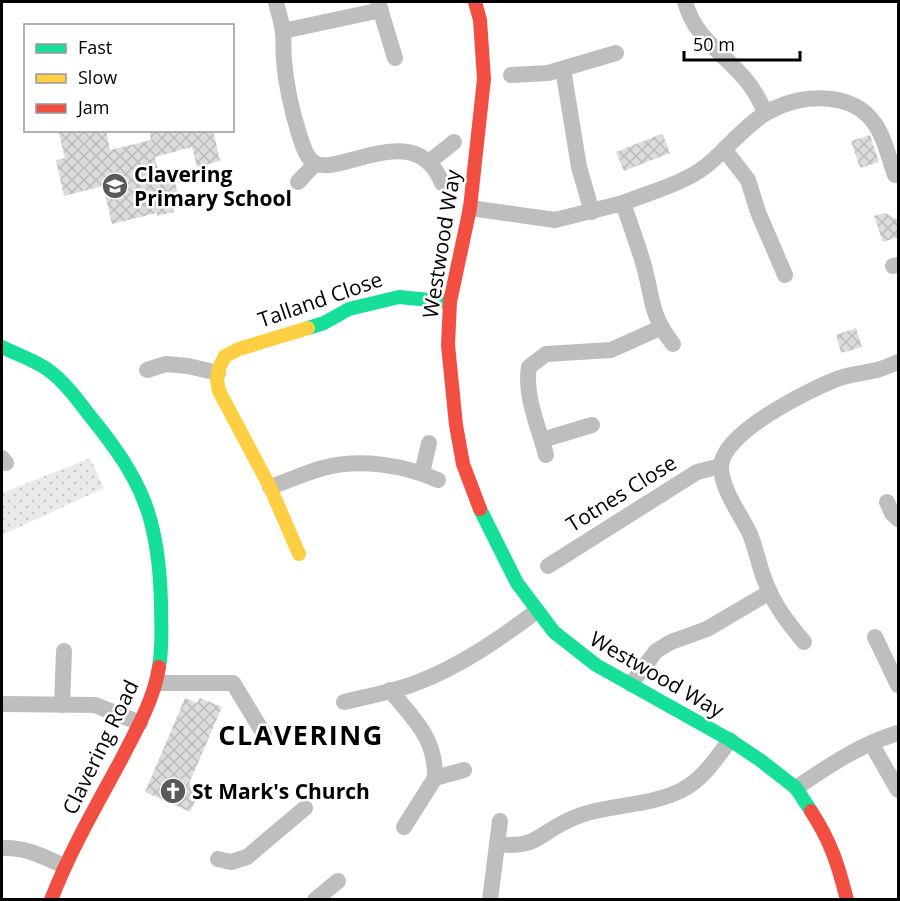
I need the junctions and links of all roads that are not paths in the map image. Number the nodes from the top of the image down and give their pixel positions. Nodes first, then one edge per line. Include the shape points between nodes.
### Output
1 (276, 2) edge
2 (475, 2) edge
3 (685, 2) edge
4 (379, 6) edge
5 (283, 31) junction
6 (616, 53) dead end
7 (395, 58) dead end
8 (563, 69) junction
9 (511, 75) dead end
10 (766, 113) junction
11 (454, 142) dead end
12 (724, 149) junction
13 (429, 162) junction
14 (315, 164) junction
15 (895, 175) dead end
16 (298, 182) dead end
17 (442, 183) dead end
18 (623, 203) junction
19 (470, 208) junction
20 (592, 212) junction
21 (785, 275) dead end
22 (450, 302) junction
23 (660, 328) junction
24 (673, 344) dead end
25 (2, 347) edge
26 (898, 362) edge
27 (147, 370) dead end
28 (218, 373) junction
29 (592, 425) dead end
30 (429, 443) dead end
31 (721, 466) junction
32 (422, 473) junction
33 (438, 480) dead end
34 (270, 487) junction
35 (888, 502) dead end
36 (898, 519) edge
37 (299, 554) dead end
38 (548, 566) dead end
39 (770, 592) junction
40 (537, 611) junction
41 (875, 637) dead end
42 (804, 642) dead end
43 (64, 651) dead end
44 (157, 683) junction
45 (631, 684) junction
46 (898, 685) edge
47 (390, 690) junction
48 (344, 702) dead end
49 (2, 704) edge
50 (62, 705) junction
51 (140, 723) junction
52 (264, 734) dead end
53 (898, 734) edge
54 (730, 740) junction
55 (871, 742) junction
56 (464, 770) dead end
57 (435, 777) junction
58 (796, 788) junction
59 (898, 790) edge
60 (305, 808) dead end
61 (500, 821) dead end
62 (404, 827) dead end
63 (497, 844) junction
64 (2, 848) edge
65 (218, 859) dead end
66 (64, 866) junction
67 (338, 881) dead end
68 (51, 900) edge
69 (315, 900) edge
70 (490, 900) edge
71 (847, 900) edge

1 - 5 street
2 - 19 street, Westwood Way via 484,79
3 - 10 street via 705,39 747,81
4 - 5 street
4 - 7 street
5 - 14 street via 288,94 304,150
6 - 8 street
8 - 9 street
8 - 20 street via 579,167
10 - 12 street
10 - 15 street via 789,102 812,98 852,104 876,125
11 - 13 street
12 - 18 street via 689,177
12 - 21 street via 748,180
13 - 14 street via 422,156 392,152
13 - 17 street
14 - 16 street
18 - 20 street
18 - 23 street
19 - 20 street via 555,220
19 - 22 street, Westwood Way
22 - 28 street, Talland Close via 399,297 365,304 324,323 225,356
22 - 40 street, Westwood Way via 450,377 463,464 517,583
23 - 24 street
23 - 29 street via 611,350 546,354 529,367 527,379 544,447
25 - 44 street, Clavering Road via 47,369 71,392 122,457 143,494 160,566 162,650
26 - 31 street via 813,389 754,423 735,439
27 - 28 street via 166,364
28 - 34 street via 219,391
30 - 32 street
31 - 38 street, Totnes Close via 697,472
31 - 39 street via 728,493 751,537
32 - 33 street
32 - 34 street via 378,464 354,464 325,468
34 - 37 street
35 - 36 street
39 - 42 street via 775,605
39 - 45 street via 707,629 656,651
40 - 45 street, Westwood Way via 574,650
40 - 47 street via 473,656
41 - 46 street
43 - 50 street
44 - 51 street, Clavering Road
44 - 52 street via 233,683
45 - 54 street, Westwood Way
47 - 48 street
47 - 57 street via 422,728 435,762
49 - 50 street
50 - 51 street via 95,705
51 - 66 street, Clavering Road
53 - 55 street
54 - 58 street, Westwood Way
54 - 63 street via 699,777 682,790 587,813 526,845
55 - 58 street
55 - 59 street
56 - 57 street
57 - 62 street
58 - 71 street, Westwood Way via 827,836
60 - 65 street via 247,857 231,862
61 - 63 street
63 - 70 street
64 - 66 street via 22,849
66 - 68 street, Clavering Road
67 - 69 street

